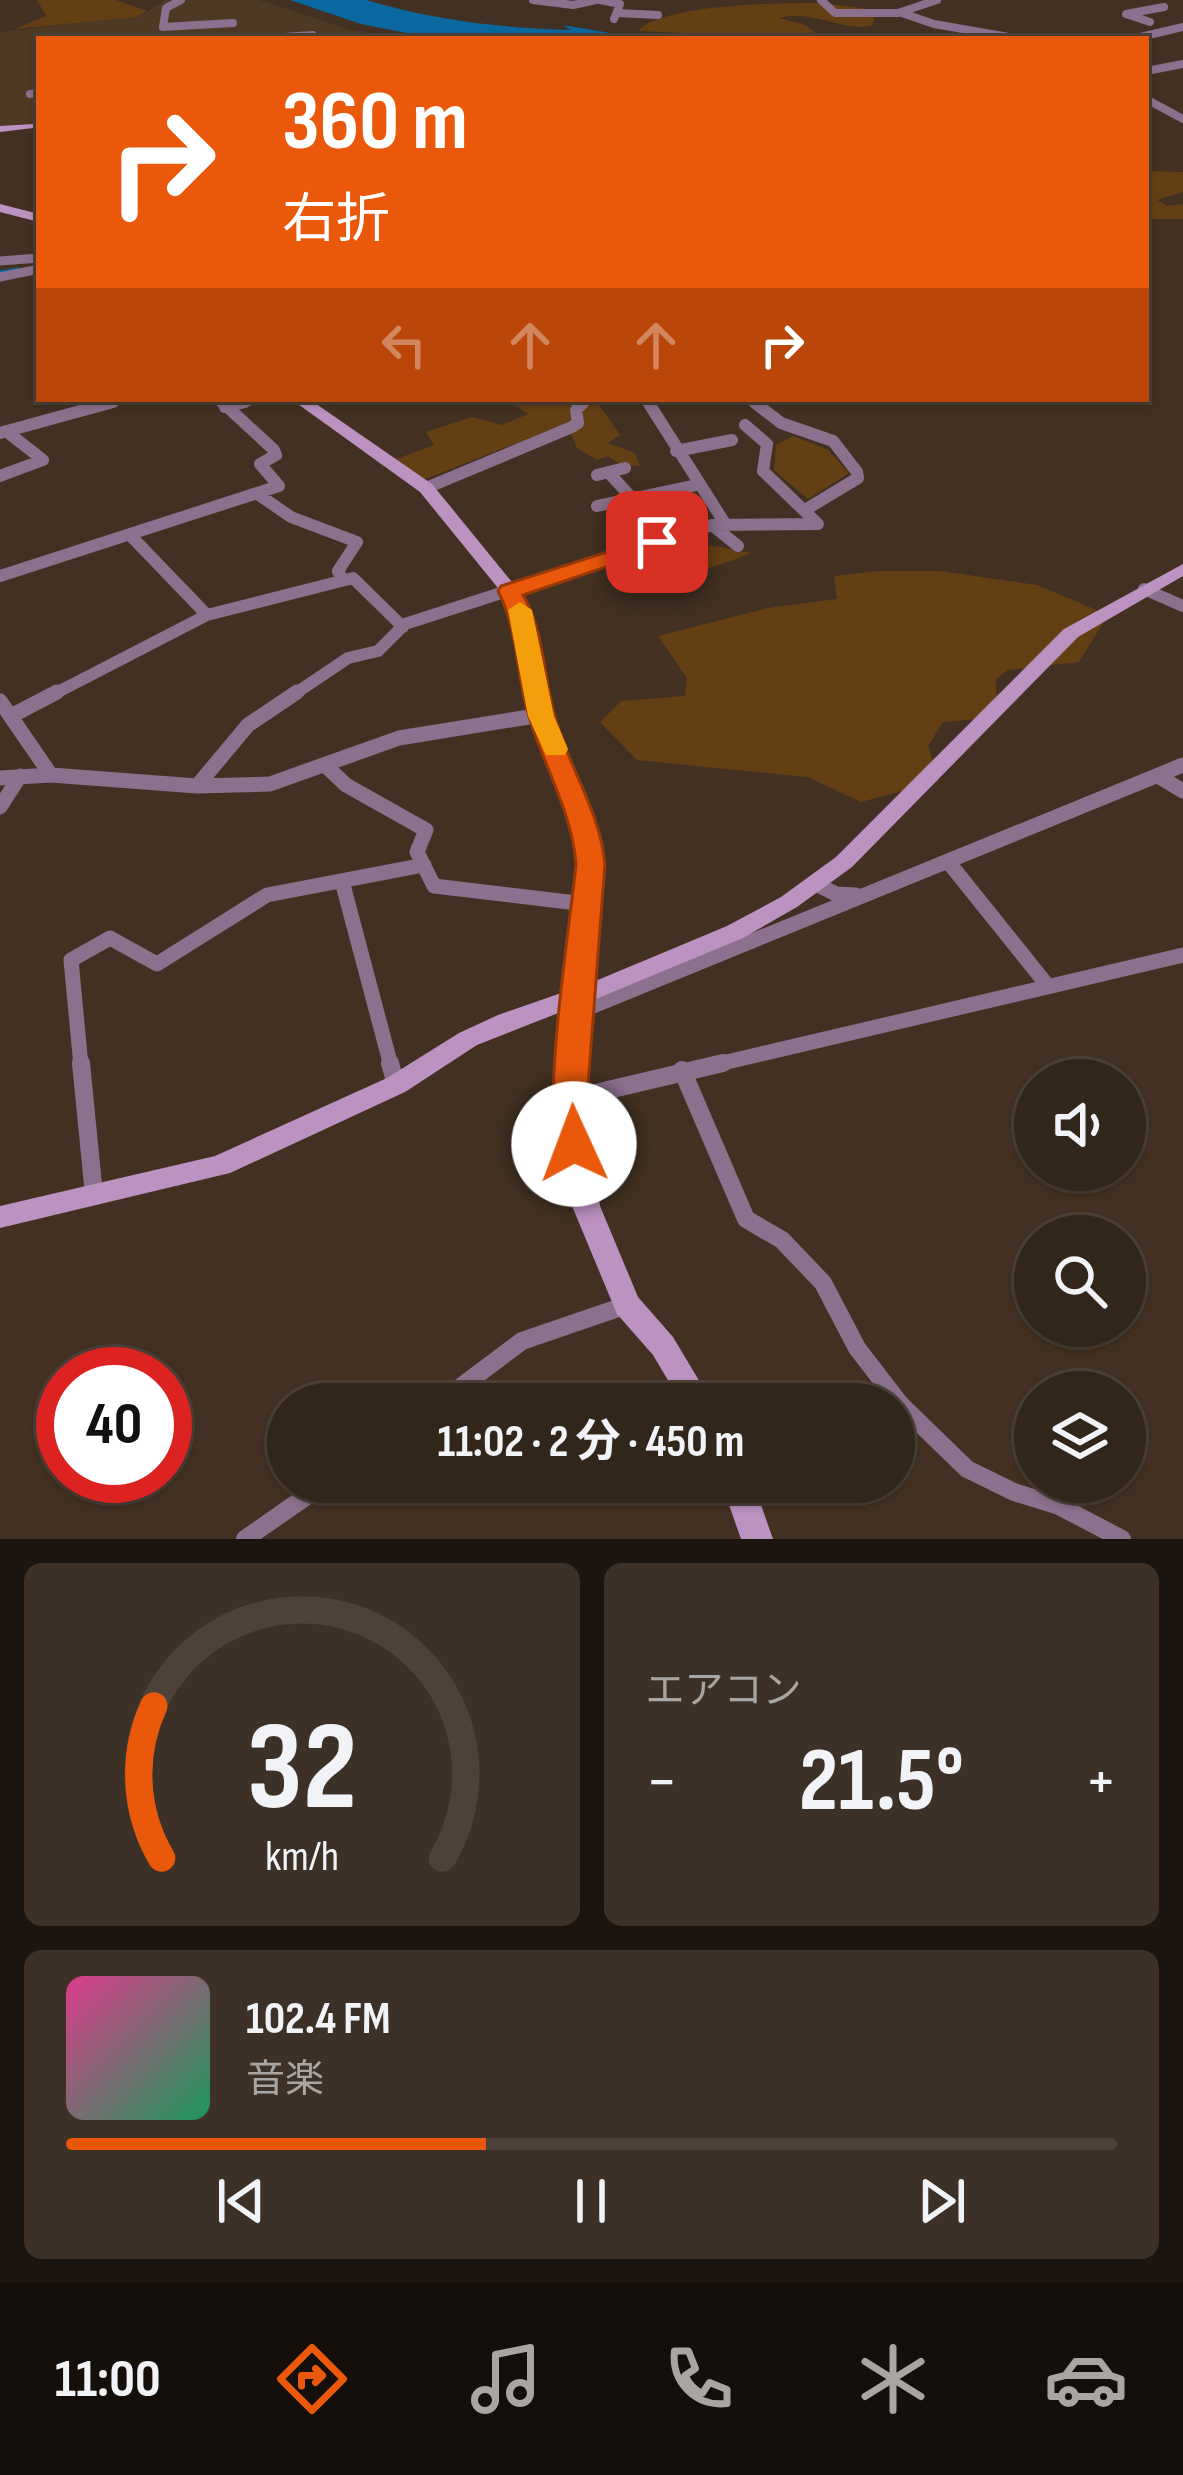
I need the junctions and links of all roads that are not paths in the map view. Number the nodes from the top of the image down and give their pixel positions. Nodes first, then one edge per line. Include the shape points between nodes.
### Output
1 (181, 0) edge
2 (533, 0) edge
3 (598, 0) edge
4 (821, 0) edge
5 (937, 0) edge
6 (1151, 0) edge
7 (1164, 7) junction
8 (1147, 10) junction
9 (902, 13) junction
10 (658, 15) dead end
11 (1182, 21) edge
12 (149, 22) dead end
13 (163, 22) junction
14 (233, 22) dead end
15 (1004, 36) edge
16 (1140, 36) edge
17 (1183, 64) edge
18 (1149, 70) edge
19 (1149, 101) edge
20 (1183, 105) edge
21 (1169, 111) junction
22 (1183, 119) edge
23 (29, 126) dead end
24 (0, 128) edge
25 (0, 208) edge
26 (36, 217) edge
27 (36, 264) edge
28 (0, 269) edge
29 (114, 402) edge
30 (303, 402) edge
31 (584, 402) edge
32 (648, 402) edge
33 (754, 402) edge
34 (222, 403) edge
35 (745, 425) dead end
36 (3, 432) edge
37 (732, 440) dead end
38 (676, 451) junction
39 (625, 468) dead end
40 (0, 476) edge
41 (697, 485) junction
42 (426, 488) junction
43 (259, 495) junction
44 (631, 497) junction
45 (615, 502) junction
46 (597, 506) dead end
47 (805, 510) junction
48 (718, 524) junction
49 (130, 535) junction
50 (657, 542) junction
51 (738, 546) dead end
52 (1183, 569) edge
53 (0, 576) edge
54 (342, 578) junction
55 (1144, 589) junction
56 (510, 591) junction
57 (1183, 606) edge
58 (207, 615) junction
59 (403, 627) junction
60 (0, 701) edge
61 (10, 716) junction
62 (541, 716) junction
63 (1183, 765) edge
64 (326, 766) junction
65 (51, 775) junction
66 (20, 776) junction
67 (1159, 776) junction
68 (0, 778) edge
69 (197, 786) junction
70 (1183, 791) edge
71 (0, 807) edge
72 (424, 865) junction
73 (950, 865) junction
74 (342, 881) junction
75 (816, 884) junction
76 (856, 895) junction
77 (585, 904) junction
78 (1183, 955) edge
79 (1047, 985) junction
80 (576, 1005) junction
81 (682, 1070) junction
82 (396, 1085) junction
83 (570, 1099) junction
84 (94, 1195) junction
85 (0, 1217) edge
86 (627, 1305) junction
87 (465, 1383) edge
88 (685, 1383) edge
89 (297, 1503) edge
90 (744, 1503) edge
91 (245, 1539) edge
92 (757, 1539) edge
93 (1122, 1539) edge

1 - 13 street via 166,8
2 - 3 street
3 - 10 street via 620,4 615,17
4 - 9 street via 835,13
5 - 9 street
6 - 7 street
7 - 8 street
7 - 11 street
8 - 11 street
8 - 11 street via 1126,14
9 - 15 street
11 - 16 street
12 - 13 street
13 - 14 street
17 - 18 street
19 - 21 street
20 - 21 street
21 - 22 street
23 - 24 street
25 - 26 street
27 - 28 street
29 - 36 street
30 - 42 street
31 - 42 street via 572,427
32 - 38 street
33 - 47 street via 833,442 857,472
34 - 43 street via 276,454 260,464 279,486
35 - 47 street via 766,444 764,471
36 - 40 street via 43,460
37 - 38 street
38 - 41 street
39 - 44 street via 602,474
41 - 44 street
41 - 48 street
42 - 56 street
43 - 49 street
43 - 54 street via 357,542 338,571
44 - 45 street
45 - 46 street
45 - 50 street
47 - 48 street via 818,524
48 - 50 street
48 - 51 street
49 - 53 street
49 - 58 street
50 - 56 street
52 - 55 street
54 - 58 street
54 - 59 street via 353,578
55 - 57 street
55 - 75 street via 1071,633
56 - 59 street
56 - 62 street via 523,616
58 - 61 street
59 - 69 street via 378,651 348,658 248,724
60 - 61 street
61 - 65 street
62 - 64 street via 430,731
62 - 77 street via 588,836
63 - 67 street
64 - 69 street via 270,784
64 - 72 street via 426,830 417,852
65 - 66 street
65 - 69 street
66 - 68 street
66 - 71 street
67 - 70 street
67 - 73 street
72 - 74 street
72 - 77 street via 434,886
73 - 76 street
73 - 79 street
74 - 82 street
74 - 84 street via 267,895 157,964 110,938 71,960
75 - 76 street
75 - 80 street via 735,932
76 - 80 street
77 - 80 street
78 - 79 street
79 - 81 street
80 - 82 street via 535,1008
80 - 83 street
81 - 83 street
81 - 93 street via 746,1219 768,1228 823,1283 900,1405 968,1469
82 - 84 street via 220,1165
83 - 86 street via 586,1206
84 - 85 street
86 - 87 street via 522,1341
86 - 88 street
89 - 91 street
90 - 92 street

